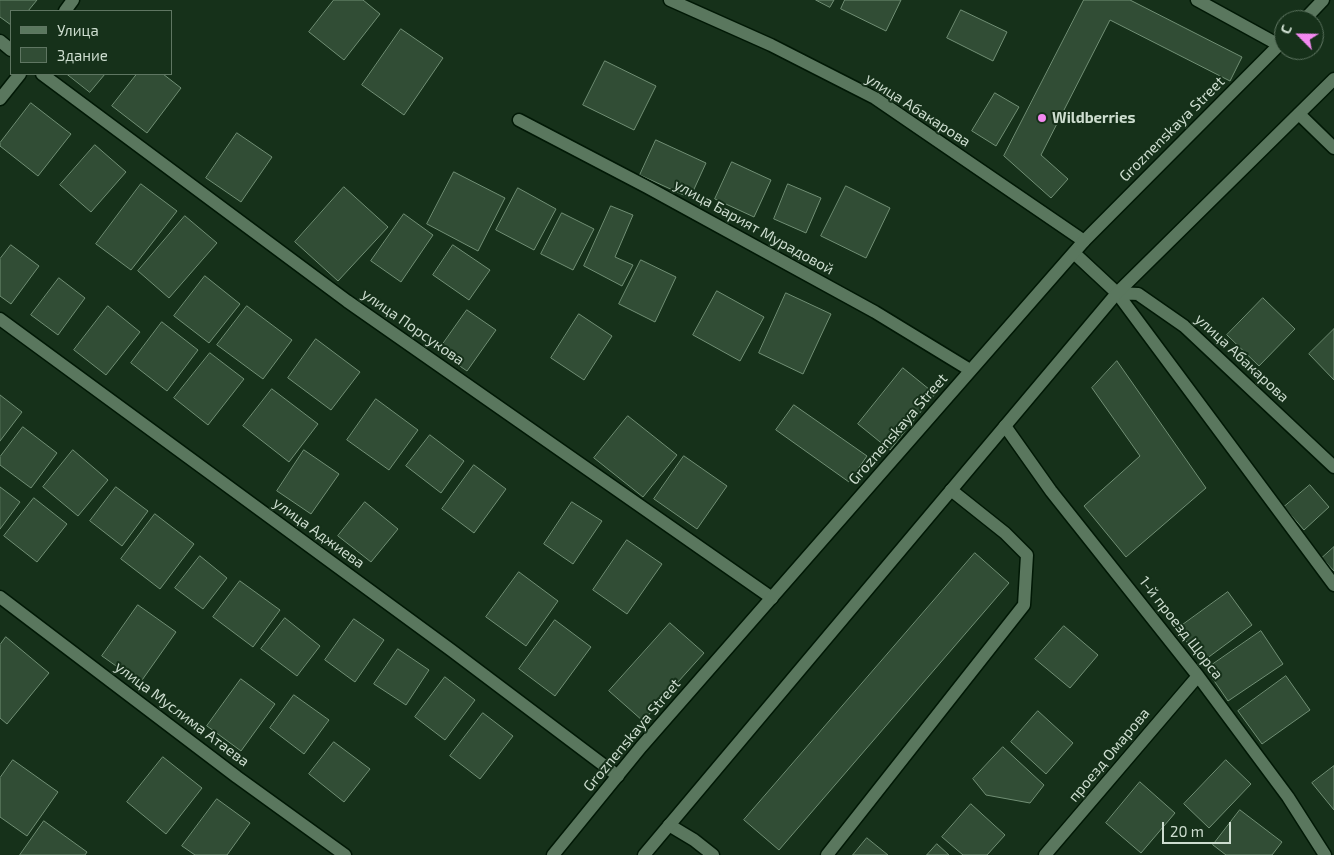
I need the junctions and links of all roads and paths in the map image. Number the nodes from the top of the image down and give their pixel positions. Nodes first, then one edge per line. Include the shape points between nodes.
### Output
1 (670, 0) edge
2 (1197, 0) edge
3 (1324, 0) edge
4 (1314, 10) edge
5 (1274, 38) edge
6 (0, 41) edge
7 (10, 49) edge
8 (1274, 50) edge
9 (19, 75) edge
10 (43, 75) edge
11 (1334, 79) edge
12 (0, 99) edge
13 (1299, 114) junction
14 (519, 120) dead end
15 (1334, 148) edge
16 (1084, 241) junction
17 (1074, 254) junction
18 (1117, 293) junction
19 (0, 319) edge
20 (970, 370) junction
21 (1005, 426) junction
22 (1334, 467) edge
23 (951, 490) junction
24 (1334, 585) edge
25 (0, 598) edge
26 (772, 598) junction
27 (1198, 676) junction
28 (618, 776) junction
29 (669, 825) junction
30 (1323, 854) edge
31 (345, 855) edge
32 (553, 855) edge
33 (644, 855) edge
34 (713, 855) edge
35 (827, 855) edge
36 (1045, 855) edge

1 - 16 street, улица Абакарова via 772,45 875,98
2 - 5 street
3 - 4 street
6 - 7 street
8 - 16 street, Groznenskaya Street
9 - 12 street
10 - 26 street, улица Порсукова via 347,300
11 - 13 street
13 - 15 street
13 - 18 street
14 - 20 street, улица Барият Мурадовой via 876,312
16 - 17 street, Groznenskaya Street
17 - 18 street
17 - 20 street, Groznenskaya Street
18 - 21 street
18 - 22 street, улица Абакарова via 1138,294 1184,326
18 - 24 street
19 - 28 street, улица Аджиева
20 - 26 street, Groznenskaya Street
21 - 23 street
21 - 27 street, 1-й проезд Щорса via 1051,491
23 - 29 street
23 - 35 street via 1027,556 1024,606
25 - 31 street, улица Муслима Атаева
26 - 28 street, Groznenskaya Street
27 - 30 street, 1-й проезд Щорса via 1288,797
27 - 36 street, проезд Омарова
28 - 32 street, Groznenskaya Street
29 - 33 street
29 - 34 street

